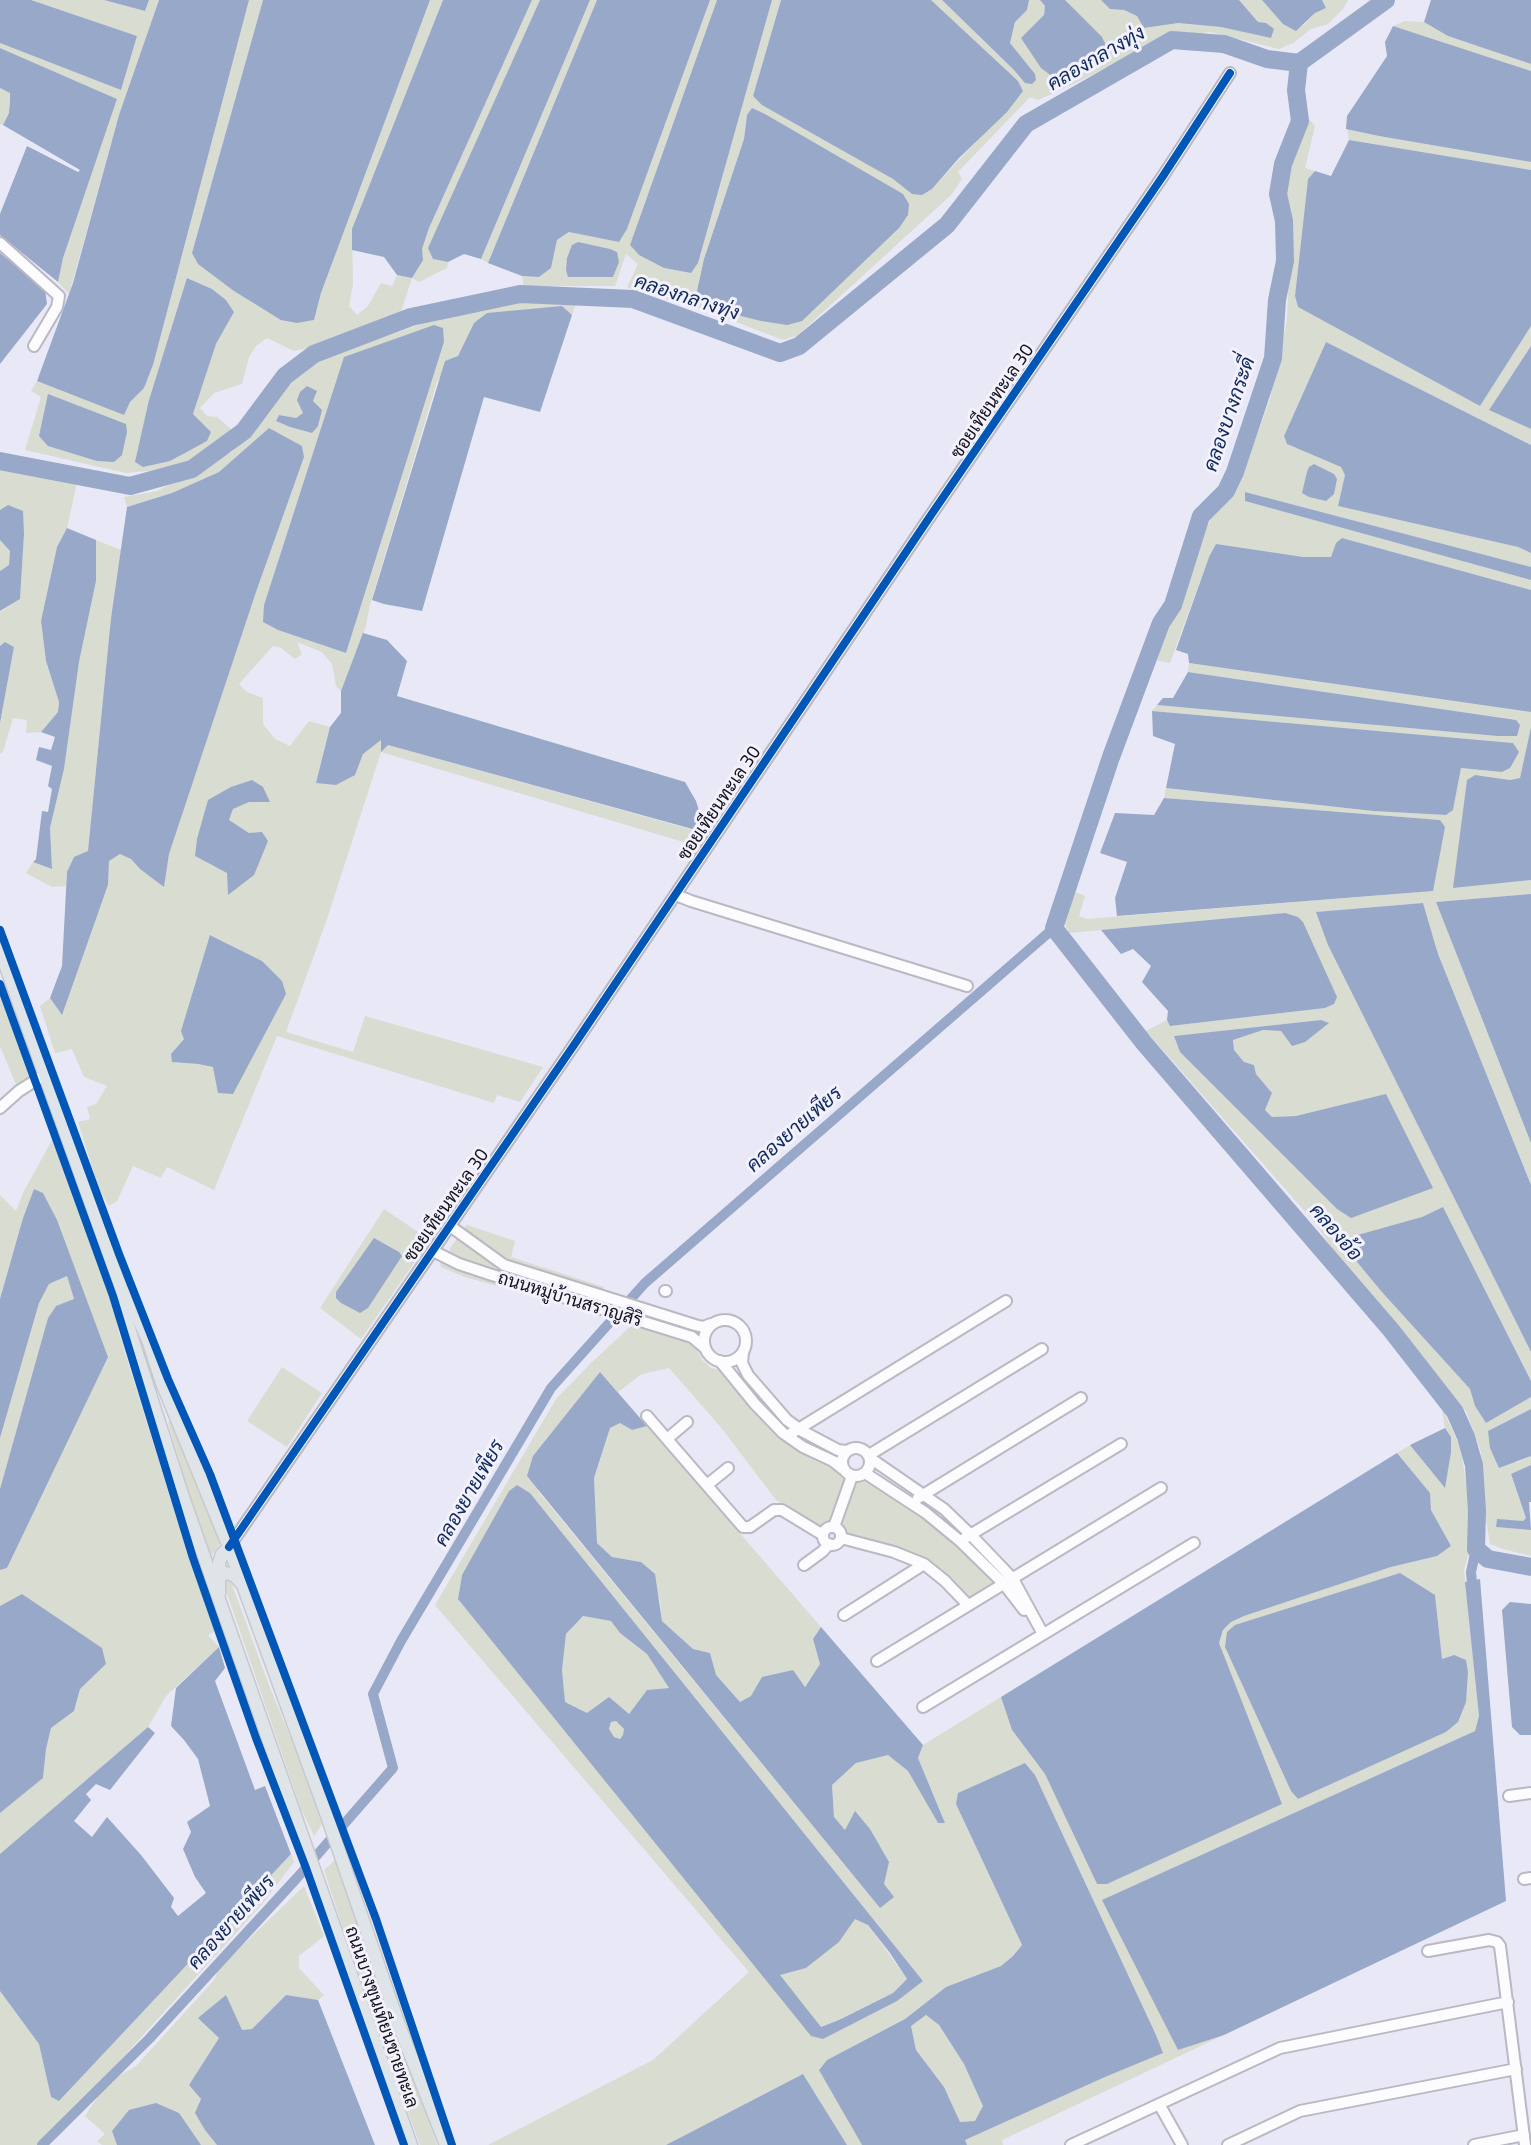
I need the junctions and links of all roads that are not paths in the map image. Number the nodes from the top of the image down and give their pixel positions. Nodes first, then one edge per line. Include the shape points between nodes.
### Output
1 (1230, 73) dead end
2 (0, 243) edge
3 (34, 346) dead end
4 (676, 895) junction
5 (0, 950) edge
6 (968, 986) dead end
7 (44, 1075) junction
8 (0, 1108) edge
9 (450, 1226) junction
10 (433, 1251) junction
11 (496, 1260) junction
12 (493, 1276) junction
13 (567, 1284) junction
14 (120, 1285) junction
15 (562, 1297) junction
16 (1006, 1302) dead end
17 (711, 1324) junction
18 (705, 1348) junction
19 (1042, 1349) dead end
20 (743, 1353) junction
21 (720, 1361) junction
22 (1081, 1398) dead end
23 (647, 1416) dead end
24 (687, 1422) dead end
25 (798, 1429) junction
26 (788, 1436) junction
27 (667, 1439) junction
28 (1121, 1444) dead end
29 (847, 1451) junction
30 (870, 1457) junction
31 (728, 1468) dead end
32 (848, 1472) junction
33 (865, 1473) junction
34 (707, 1485) junction
35 (1161, 1488) dead end
36 (923, 1495) junction
37 (910, 1503) junction
38 (834, 1527) junction
39 (970, 1535) junction
40 (826, 1539) junction
41 (841, 1539) junction
42 (960, 1541) junction
43 (1194, 1543) dead end
44 (229, 1547) junction
45 (924, 1564) junction
46 (804, 1565) dead end
47 (220, 1576) junction
48 (1009, 1582) junction
49 (242, 1584) junction
50 (219, 1601) junction
51 (968, 1605) junction
52 (844, 1615) dead end
53 (1042, 1634) junction
54 (877, 1662) dead end
55 (923, 1707) dead end
56 (1531, 1793) edge
57 (1509, 1796) dead end
58 (1428, 1951) dead end
59 (1508, 2002) junction
60 (1516, 2069) junction
61 (1159, 2104) junction
62 (1525, 2140) edge
63 (411, 2145) edge
64 (446, 2145) edge
65 (1071, 2145) edge
66 (1182, 2145) edge
67 (1228, 2145) edge
68 (1474, 2145) edge

1 - 4 street, ซอยเทียนทะเล 30
2 - 3 street via 59,296 57,307
4 - 6 street
4 - 9 street, ซอยเทียนทะเล 30
5 - 7 main road, ถนนบางขุนเทียนชายทะเล
7 - 8 street
7 - 14 main road, ถนนบางขุนเทียนชายทะเล
9 - 10 street, ซอยเทียนทะเล 30
9 - 11 street, ถนนหมู่บ้านสราญสิริ
10 - 12 street, ถนนหมู่บ้านสราญสิริ
10 - 44 street, ซอยเทียนทะเล 30
11 - 12 street via 500,1266
11 - 13 street, ถนนหมู่บ้านสราญสิริ
12 - 15 street, ถนนหมู่บ้านสราญสิริ
13 - 15 street
13 - 17 street, ถนนหมู่บ้านสราญสิริ via 703,1327
14 - 44 main road, ถนนบางขุนเทียนชายทะเล via 148,1340
14 - 50 main road, ถนนบางขุนเทียนชายทะเล via 125,1316
15 - 18 street, ถนนหมู่บ้านสราญสิริ via 692,1337
16 - 25 street
17 - 18 street via 704,1336
17 - 20 street via 724,1319 742,1327 747,1339
18 - 21 street
19 - 30 street
20 - 21 street via 730,1361
20 - 25 street via 742,1363 748,1375
21 - 26 street via 767,1418
22 - 36 street
23 - 27 street
24 - 27 street
25 - 26 street
25 - 29 street
26 - 32 street
27 - 34 street
28 - 39 street
29 - 30 street via 861,1448
29 - 32 street via 842,1460
30 - 33 street via 870,1468
30 - 36 street
31 - 34 street
32 - 33 street via 859,1476
32 - 38 street
33 - 37 street
34 - 40 street via 743,1527 750,1527 774,1510 782,1510
35 - 48 street
36 - 37 street
36 - 39 street
37 - 42 street
38 - 40 street via 826,1529
38 - 41 street via 841,1532
39 - 42 street
39 - 48 street
40 - 41 street via 835,1544
40 - 46 street via 823,1551
41 - 45 street
42 - 48 street
43 - 53 street
44 - 47 main road via 219,1563
44 - 49 main road, ถนนบางขุนเทียนชายทะเล
45 - 51 street
45 - 52 street
47 - 49 main road via 234,1575
47 - 50 main road
48 - 51 street
48 - 53 street
49 - 64 main road, ถนนบางขุนเทียนชายทะเล via 400,2028
50 - 63 main road, ถนนบางขุนเทียนชายทะเล
51 - 54 street
53 - 55 street
56 - 57 street
58 - 59 street via 1497,1942
59 - 60 street
59 - 61 street via 1280,2048
60 - 62 street
60 - 67 street via 1300,2111
61 - 65 street
61 - 66 street
62 - 68 street

